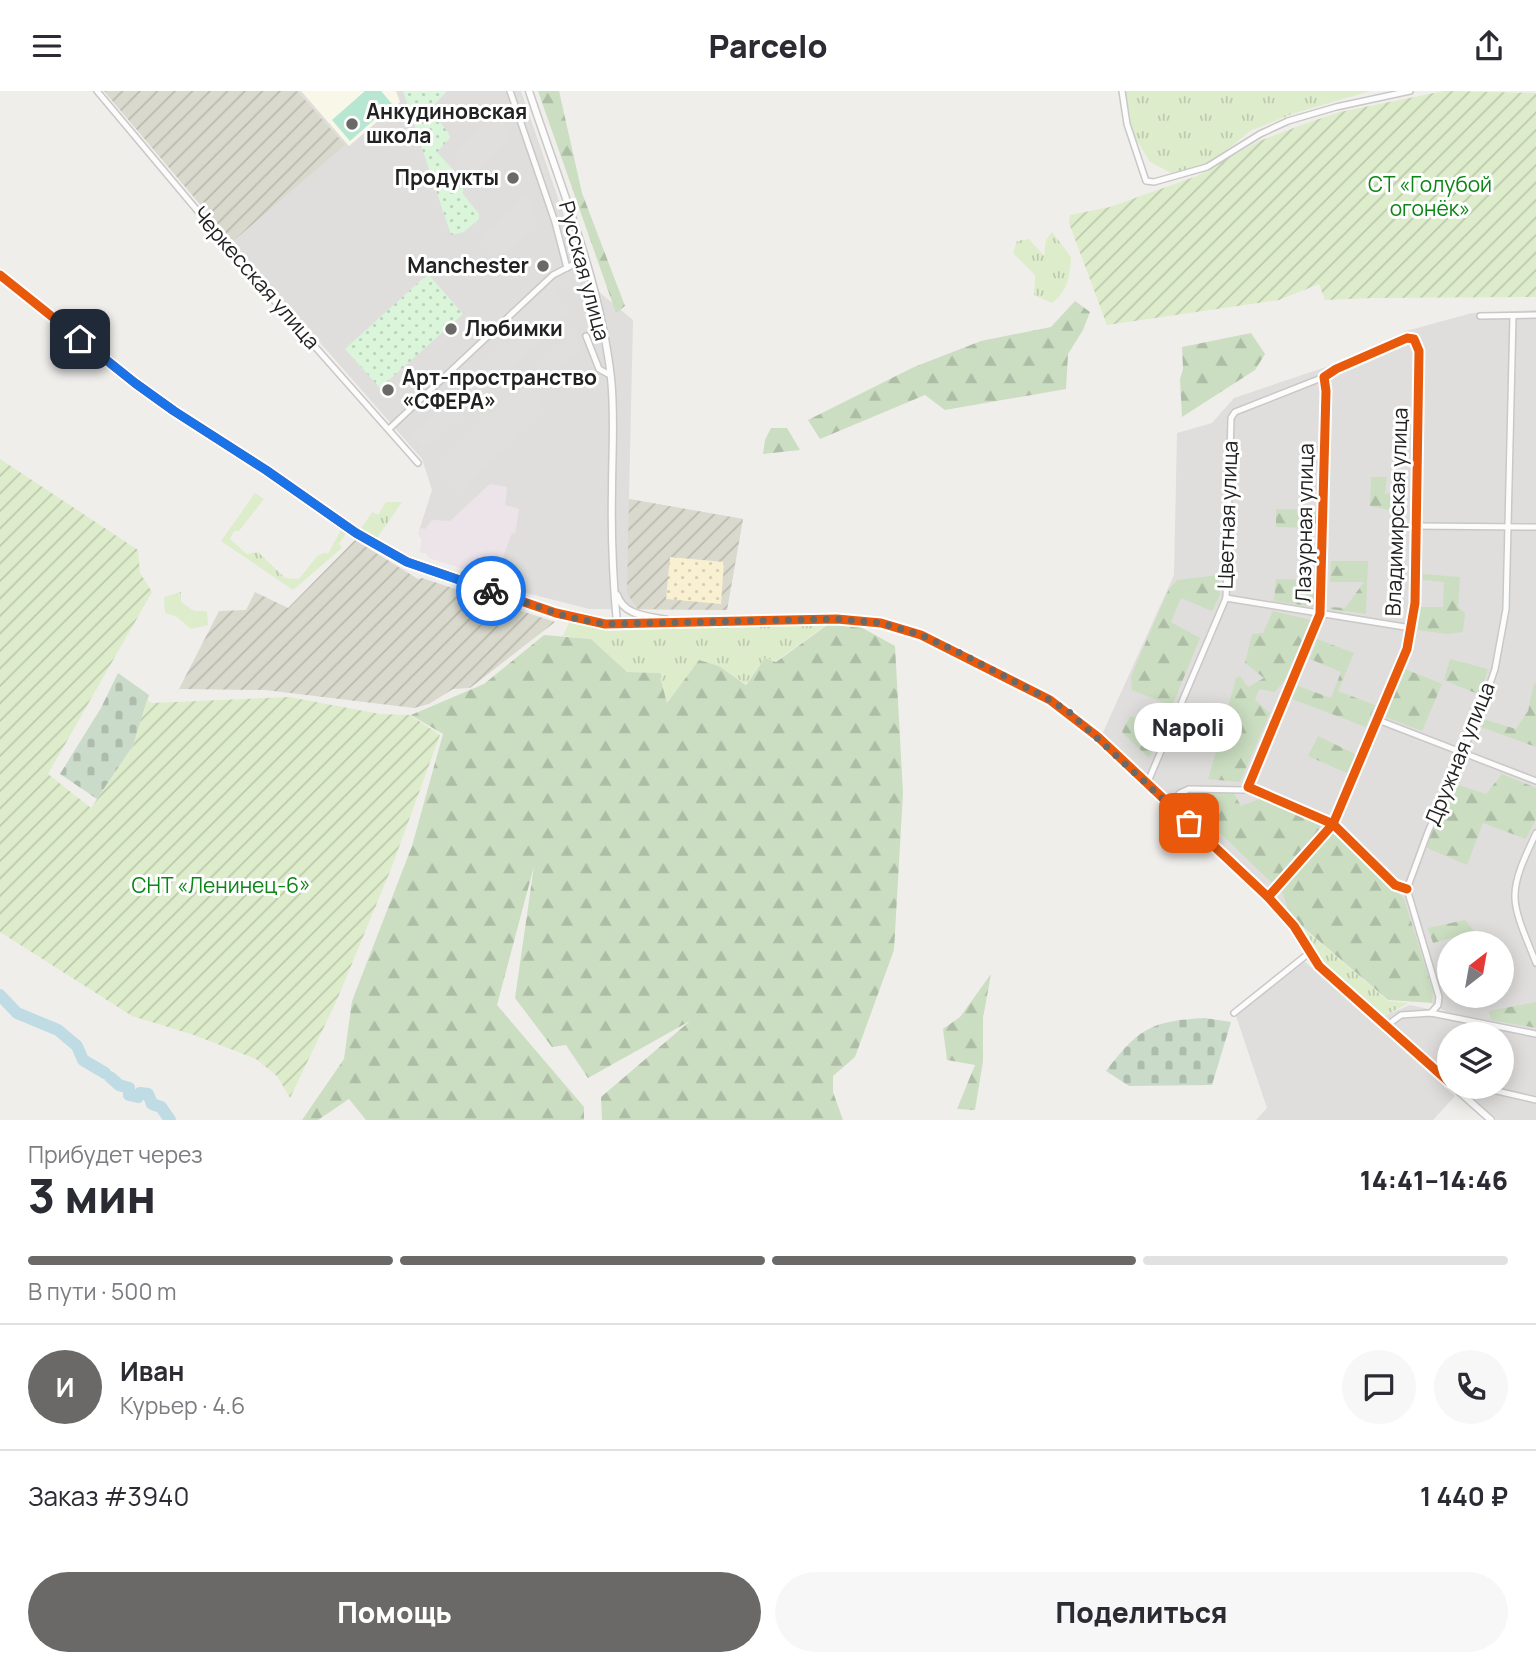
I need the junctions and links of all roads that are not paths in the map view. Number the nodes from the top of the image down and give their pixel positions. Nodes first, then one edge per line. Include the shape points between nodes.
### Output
1 (97, 91) edge
2 (510, 91) edge
3 (529, 91) edge
4 (1122, 91) edge
5 (1410, 91) edge
6 (584, 258) junction
7 (567, 268) junction
8 (0, 275) edge
9 (1534, 305) dead end
10 (1535, 315) edge
11 (1480, 316) dead end
12 (1513, 316) junction
13 (586, 336) dead end
14 (610, 375) junction
15 (1324, 377) junction
16 (389, 429) junction
17 (418, 463) dead end
18 (1416, 526) junction
19 (1536, 527) edge
20 (1507, 528) junction
21 (613, 582) junction
22 (1226, 598) junction
23 (1321, 614) junction
24 (679, 622) junction
25 (617, 624) junction
26 (1411, 628) junction
27 (1378, 720) junction
28 (1464, 753) junction
29 (1536, 781) edge
30 (1147, 783) junction
31 (1248, 787) junction
32 (1170, 804) junction
33 (1333, 824) junction
34 (1536, 833) edge
35 (1407, 889) junction
36 (1268, 897) junction
37 (1309, 953) junction
38 (1536, 963) edge
39 (1234, 1013) dead end
40 (1431, 1013) junction
41 (1386, 1026) junction
42 (1536, 1034) edge
43 (1437, 1072) edge
44 (1514, 1095) edge
45 (1467, 1099) edge
46 (1536, 1100) edge
47 (1491, 1120) edge

1 - 16 street, Черкесская улица
2 - 7 street
3 - 6 street, Русская улица
4 - 5 street via 1127,124 1146,181 1154,182 1207,167 1288,121
6 - 7 street
6 - 14 street, Русская улица via 597,300
7 - 16 street via 552,275
8 - 25 street via 135,383 388,552 555,613
9 - 10 street
10 - 12 street
11 - 12 street
12 - 20 street, Дружная улица
13 - 14 street via 599,369
14 - 21 street, Русская улица via 615,419
15 - 18 street, Владимирская улица via 1407,338 1414,339 1419,351
15 - 22 street, Цветная улица via 1235,412 1231,418
15 - 23 street, Лазурная улица
16 - 17 street, Черкесская улица
18 - 20 street
18 - 26 street, Владимирская улица
19 - 20 street
20 - 28 street, Дружная улица via 1503,634
21 - 24 street via 619,601 632,613
21 - 25 street, Русская улица
22 - 23 street
22 - 30 street, Цветная улица
23 - 26 street
23 - 31 street, Лазурная улица
24 - 25 street
24 - 30 street via 837,619 905,629 1050,700 1082,722
26 - 27 street, Владимирская улица
27 - 28 street
27 - 33 street, Владимирская улица
28 - 29 street
28 - 35 street, Дружная улица
30 - 32 street
31 - 32 street via 1189,789
31 - 33 street
32 - 36 street
33 - 35 street via 1395,885
33 - 36 street, Владимирская улица
34 - 38 street via 1515,894
35 - 40 street via 1439,997
36 - 37 street via 1294,926
37 - 39 street
37 - 41 street
40 - 41 street via 1401,1015
40 - 42 street
41 - 43 street
44 - 46 street
45 - 47 street

